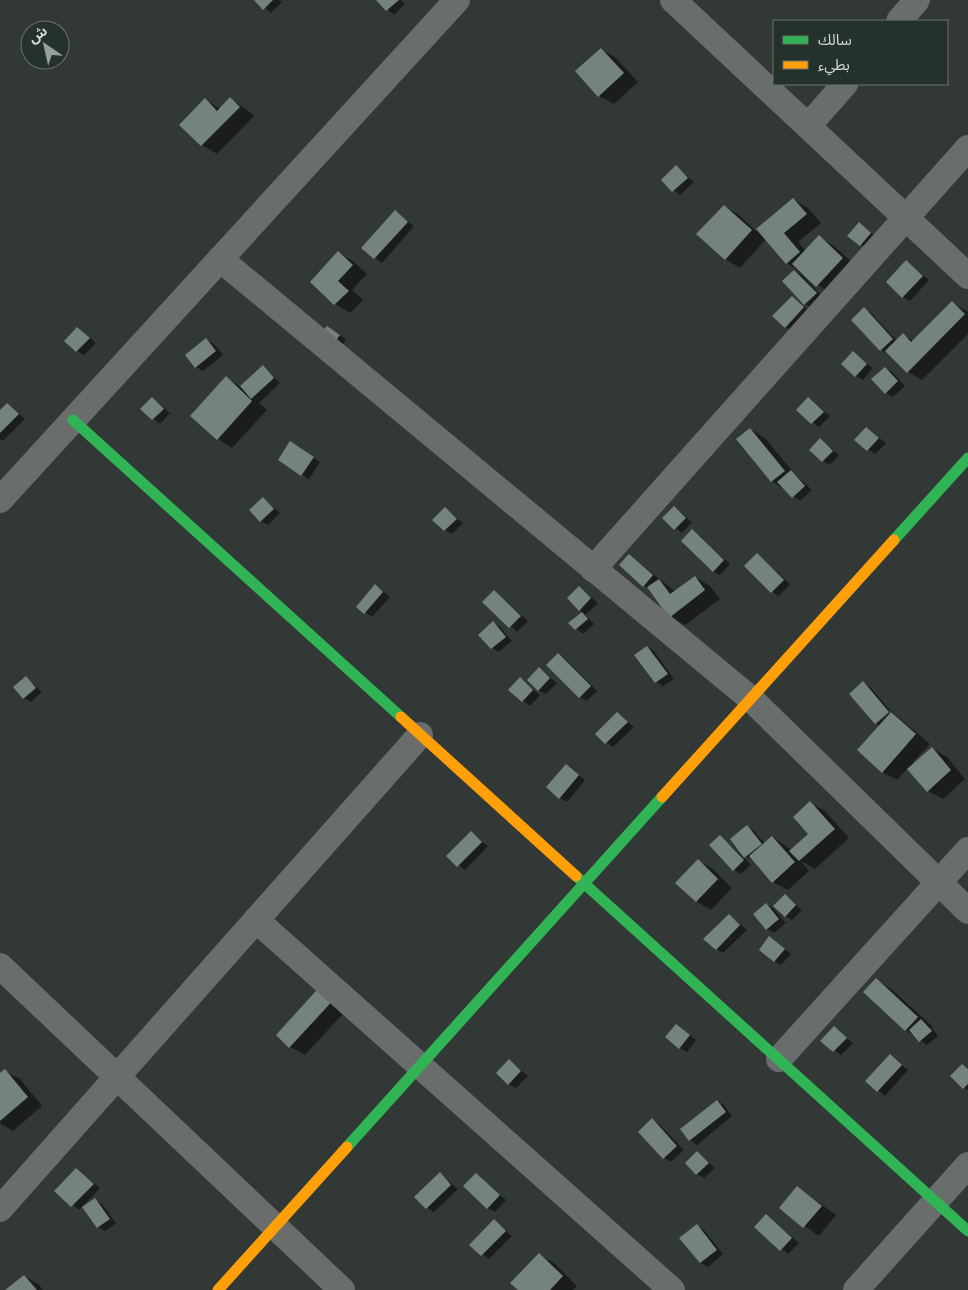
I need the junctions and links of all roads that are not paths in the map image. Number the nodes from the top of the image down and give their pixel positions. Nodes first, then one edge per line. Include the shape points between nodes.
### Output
1 (457, 0) edge
2 (673, 0) edge
3 (917, 0) edge
4 (900, 20) edge
5 (844, 85) edge
6 (808, 126) junction
7 (968, 148) edge
8 (905, 217) junction
9 (220, 259) junction
10 (968, 276) edge
11 (73, 420) junction
12 (968, 458) edge
13 (0, 500) edge
14 (593, 569) junction
15 (751, 699) junction
16 (420, 734) junction
17 (968, 850) edge
18 (939, 882) junction
19 (585, 883) junction
20 (968, 911) edge
21 (256, 920) junction
22 (0, 966) edge
23 (779, 1059) junction
24 (420, 1066) junction
25 (117, 1076) junction
26 (968, 1165) edge
27 (935, 1201) junction
28 (0, 1209) edge
29 (275, 1226) junction
30 (968, 1231) edge
31 (218, 1290) edge
32 (342, 1290) edge
33 (672, 1290) edge
34 (856, 1290) edge

1 - 9 street
2 - 6 street
3 - 4 street
5 - 6 street
6 - 8 street
7 - 8 street
8 - 10 street
8 - 14 street
9 - 11 street
9 - 14 street
11 - 13 street
11 - 16 street
12 - 15 street
14 - 15 street
15 - 18 street
15 - 19 street
16 - 19 street
16 - 21 street
17 - 18 street
18 - 20 street
18 - 23 street
19 - 23 street
19 - 24 street
21 - 24 street
21 - 25 street
22 - 25 street
23 - 27 street
24 - 29 street
24 - 33 street
25 - 28 street
25 - 29 street
26 - 27 street
27 - 30 street
27 - 34 street
29 - 31 street
29 - 32 street

